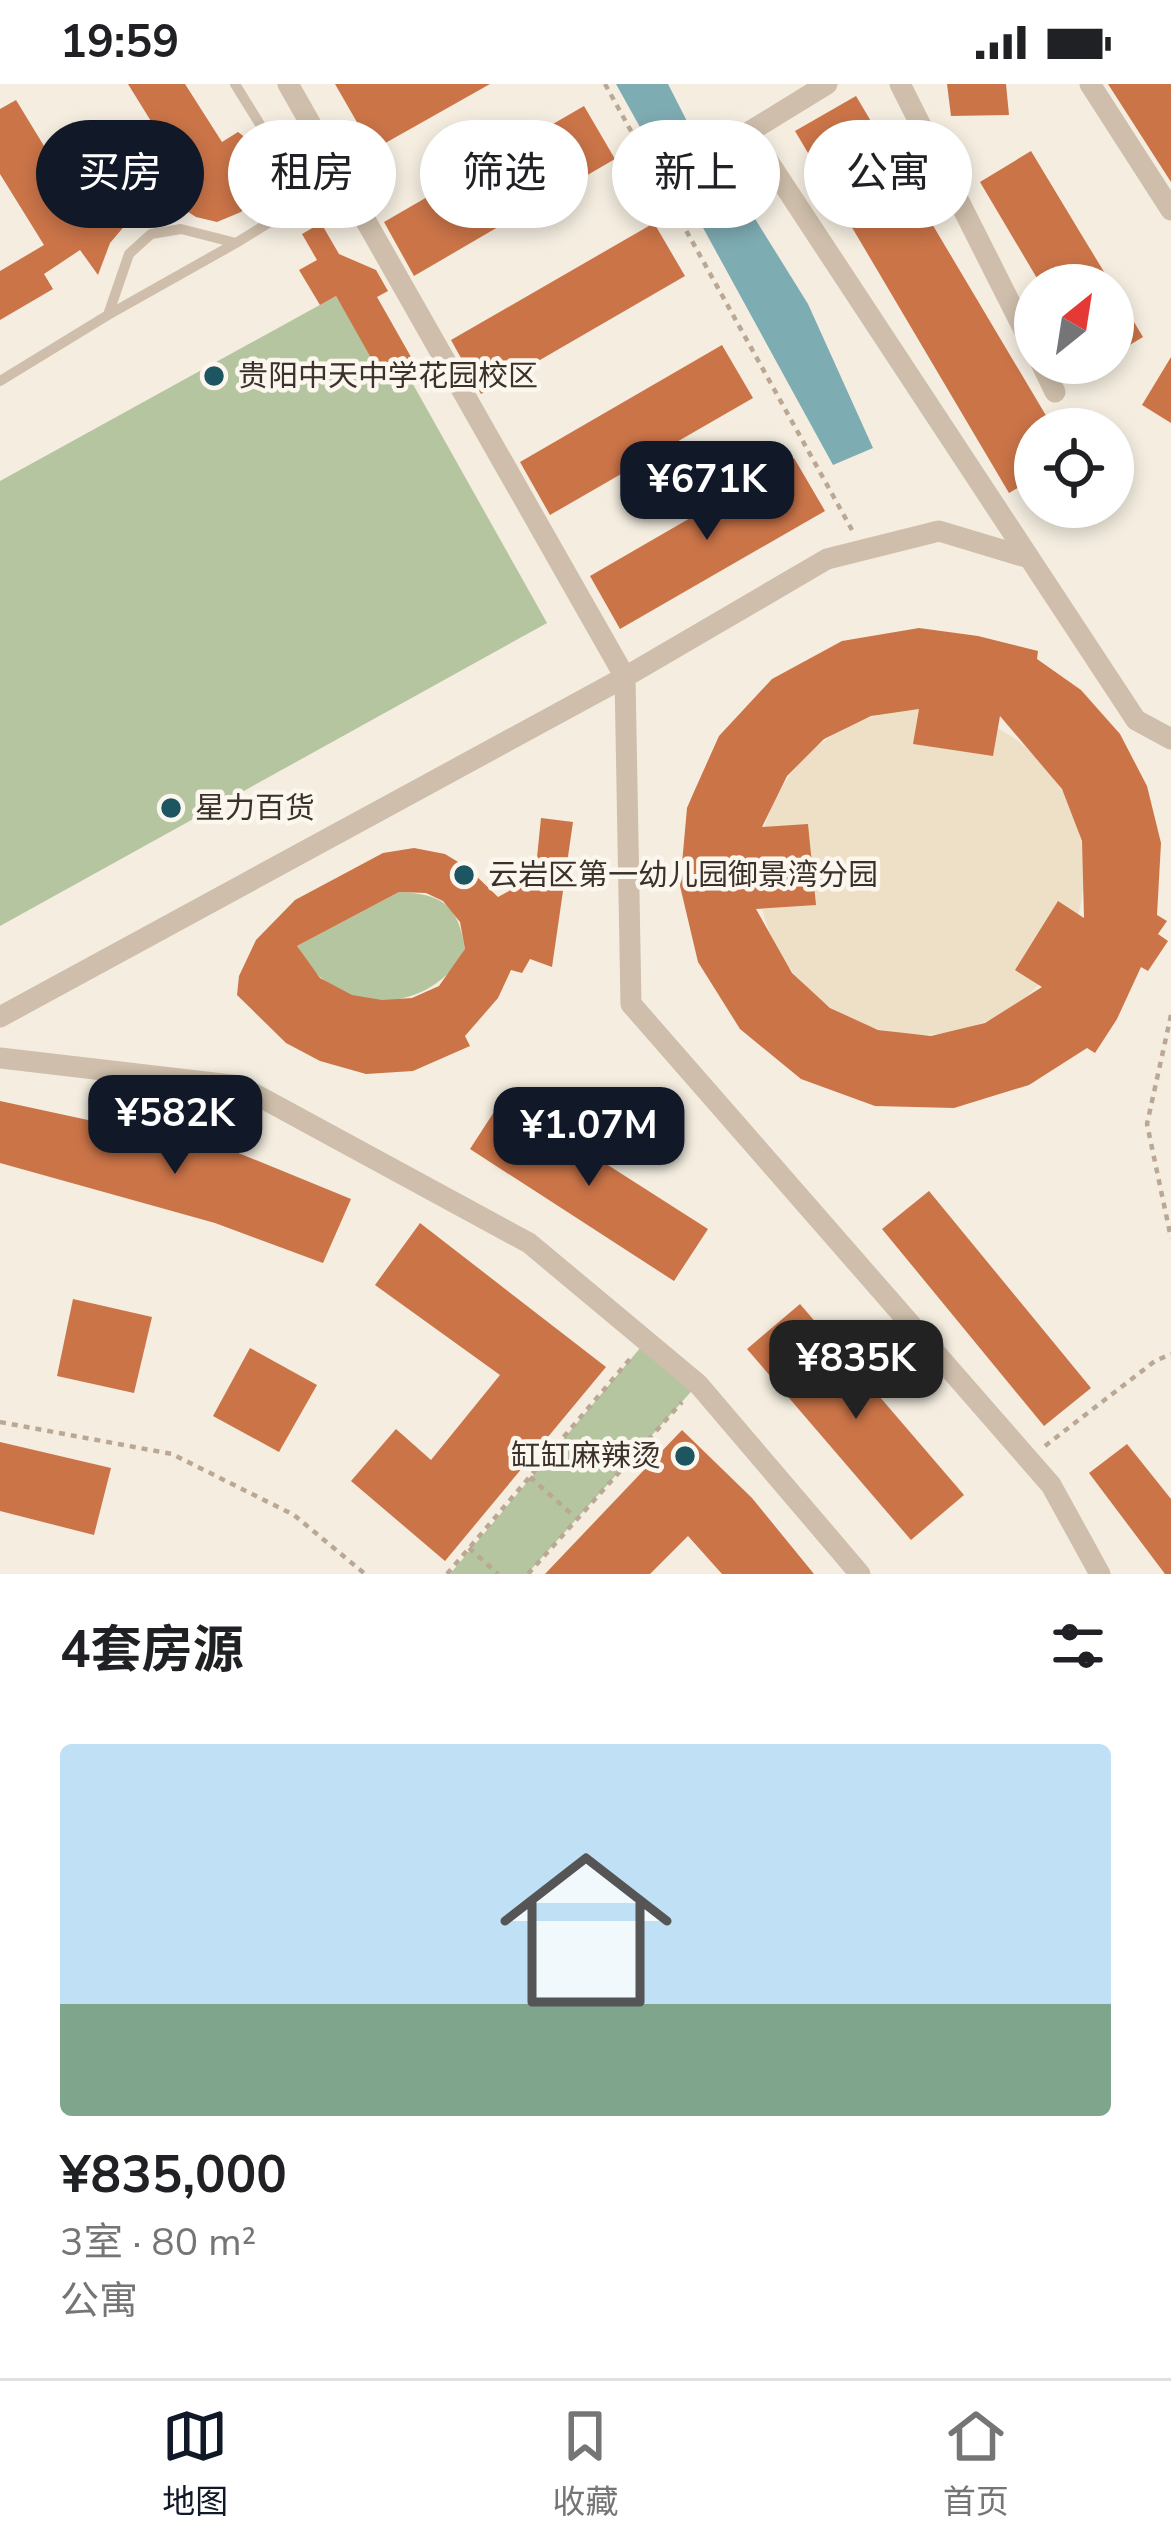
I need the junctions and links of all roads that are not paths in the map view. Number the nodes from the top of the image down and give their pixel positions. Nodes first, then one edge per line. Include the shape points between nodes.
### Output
1 (235, 84) edge
2 (288, 84) edge
3 (827, 84) edge
4 (900, 84) edge
5 (1090, 84) edge
6 (257, 120) edge
7 (309, 120) edge
8 (1171, 210) edge
9 (263, 228) edge
10 (370, 228) edge
11 (236, 244) junction
12 (1014, 310) edge
13 (108, 315) junction
14 (0, 381) edge
15 (1051, 384) edge
16 (1055, 392) dead end
17 (1029, 558) junction
18 (625, 677) junction
19 (1171, 739) edge
20 (0, 1018) edge
21 (0, 1058) edge
22 (860, 1574) edge
23 (1100, 1574) edge

1 - 6 lane
2 - 7 street
3 - 17 street via 749,132
4 - 12 street
5 - 8 street
9 - 11 lane
10 - 18 street
11 - 13 lane
11 - 13 lane via 181,229 152,234 128,254
13 - 14 lane
15 - 16 street
17 - 18 street via 939,531 826,559
17 - 19 street via 1136,721
18 - 20 street
18 - 23 street via 631,1004 1051,1485
21 - 22 street via 240,1086 530,1243 698,1384

